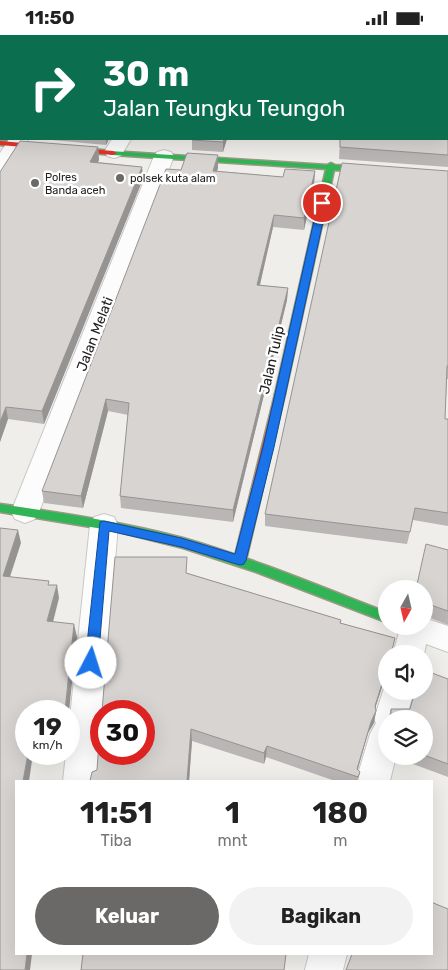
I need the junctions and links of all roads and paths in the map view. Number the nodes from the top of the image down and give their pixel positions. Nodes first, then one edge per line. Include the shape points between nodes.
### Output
1 (11, 142) edge
2 (117, 145) edge
3 (164, 156) junction
4 (331, 165) junction
5 (0, 169) edge
6 (448, 175) edge
7 (0, 508) edge
8 (25, 512) junction
9 (104, 525) junction
10 (240, 560) junction
11 (378, 614) edge
12 (411, 636) edge
13 (448, 639) edge
14 (378, 763) edge
15 (80, 780) edge
16 (373, 780) edge
17 (328, 955) edge
18 (324, 970) edge

1 - 2 street
1 - 5 street
2 - 3 street
3 - 4 street
3 - 8 street, Jalan Melati
4 - 6 street
4 - 10 street, Jalan Tulip
7 - 8 street
8 - 9 street
9 - 10 street via 181,542
9 - 15 street
10 - 11 street
12 - 13 street
14 - 16 street
17 - 18 street

